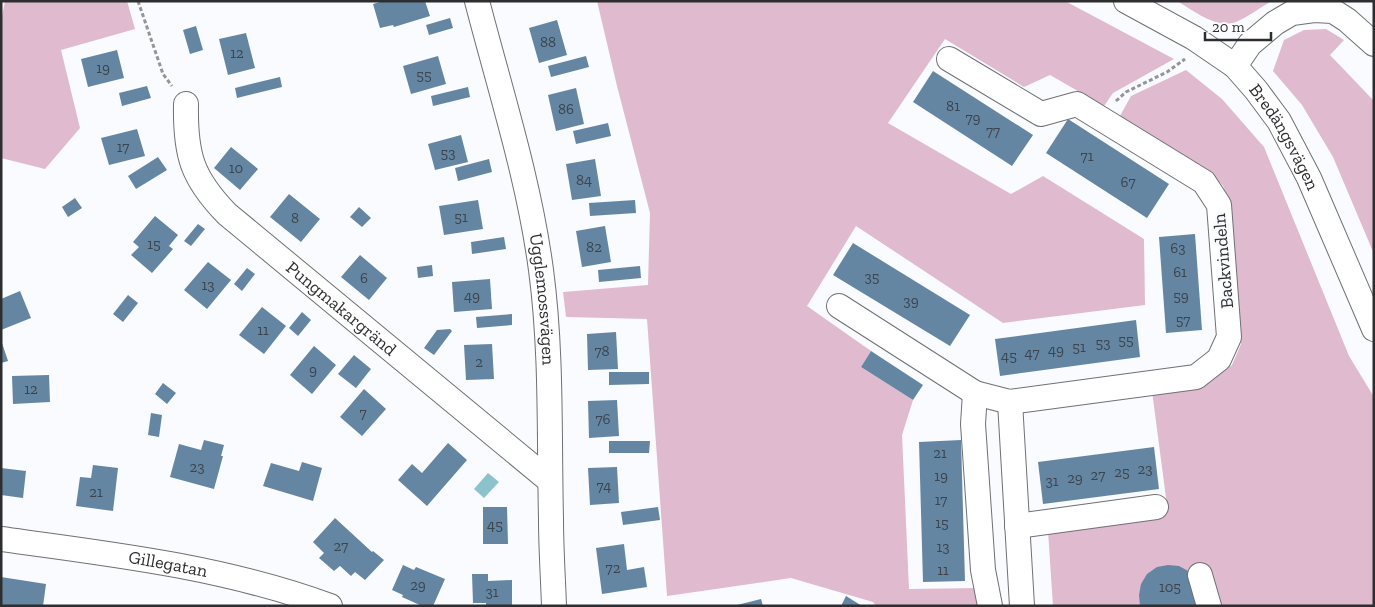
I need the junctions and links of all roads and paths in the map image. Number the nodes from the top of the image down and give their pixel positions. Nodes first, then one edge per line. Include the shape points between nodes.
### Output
1 (138, 1) edge
2 (477, 1) edge
3 (1126, 1) edge
4 (1194, 38) junction
5 (1374, 44) edge
6 (950, 59) dead end
7 (1235, 66) junction
8 (186, 104) joint
9 (1108, 123) junction
10 (839, 306) dead end
11 (1374, 329) edge
12 (975, 393) junction
13 (1010, 402) junction
14 (550, 481) junction
15 (1156, 507) dead end
16 (1017, 526) junction
17 (1, 540) edge
18 (1200, 575) dead end
19 (330, 606) edge
20 (554, 606) edge
21 (990, 606) edge
22 (1022, 606) edge
23 (1209, 606) edge

1 - 8 path via 162,74
2 - 14 street, Ugglemossvägen via 522,171 541,270 548,361
3 - 4 street, Bredängsvägen
4 - 7 street, Bredängsvägen
4 - 9 path via 1186,59 1116,100
5 - 7 street via 1333,11 1292,13 1275,22 1250,44
6 - 9 street, Backvindeln via 1041,114 1078,104
7 - 11 street, Bredängsvägen via 1280,121 1309,178
8 - 14 street, Pungmakargränd via 189,155 199,180 213,200
9 - 13 street, Backvindeln via 1204,182 1218,204 1229,337 1219,359 1196,377
10 - 12 street, Backvindeln
12 - 13 street, Backvindeln
12 - 21 street via 973,424 982,560
13 - 16 street
14 - 20 street, Ugglemossvägen
15 - 16 street
16 - 22 street
17 - 19 street, Gillegatan via 201,569
18 - 23 street

